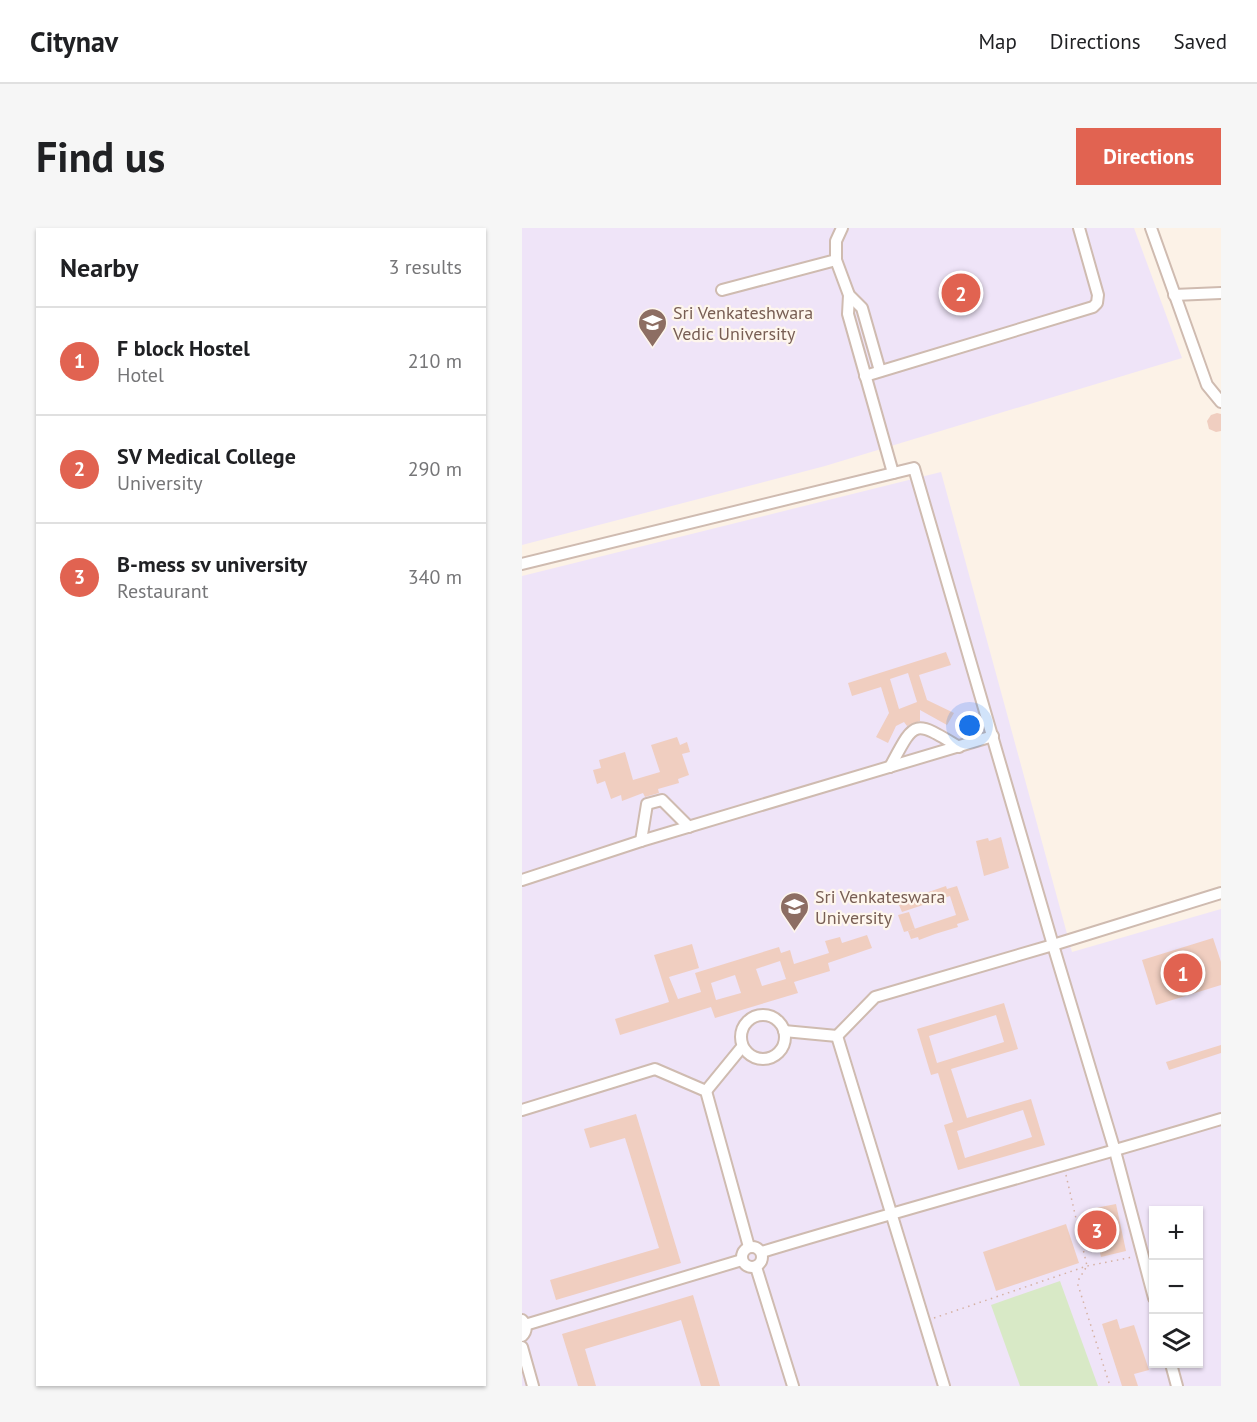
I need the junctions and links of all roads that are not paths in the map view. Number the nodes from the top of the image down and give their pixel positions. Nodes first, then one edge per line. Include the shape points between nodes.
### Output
1 (842, 228) edge
2 (1079, 228) edge
3 (1151, 228) edge
4 (836, 261) junction
5 (722, 290) dead end
6 (1221, 293) edge
7 (849, 295) junction
8 (1174, 295) junction
9 (880, 371) junction
10 (865, 376) junction
11 (1221, 402) edge
12 (893, 473) junction
13 (522, 564) edge
14 (993, 736) junction
15 (959, 747) junction
16 (890, 767) junction
17 (689, 827) junction
18 (641, 842) junction
19 (522, 880) edge
20 (1221, 892) edge
21 (1053, 945) junction
22 (784, 1030) junction
23 (837, 1036) junction
24 (742, 1047) junction
25 (706, 1091) junction
26 (522, 1110) edge
27 (1221, 1119) edge
28 (1115, 1151) junction
29 (891, 1213) junction
30 (749, 1247) junction
31 (762, 1252) junction
32 (742, 1260) junction
33 (756, 1267) junction
34 (1149, 1280) edge
35 (524, 1322) edge
36 (522, 1336) edge
37 (522, 1347) edge
38 (1172, 1368) edge
39 (533, 1386) edge
40 (793, 1386) edge
41 (944, 1386) edge
42 (1177, 1386) edge

1 - 4 street via 836,241
2 - 9 street via 1098,295 1093,307
3 - 8 street
4 - 5 street
4 - 7 street
6 - 8 street
7 - 9 street via 862,308
7 - 10 street via 848,314
8 - 11 street via 1207,385
9 - 10 street
10 - 12 street
12 - 13 street
12 - 14 street via 914,468
14 - 15 street
14 - 21 street
15 - 16 street
15 - 16 street via 927,728 916,729 908,734
16 - 17 street
17 - 18 street
17 - 18 street via 662,800 647,804
18 - 19 street
20 - 21 street
21 - 23 street via 875,997
21 - 28 street
22 - 23 street
22 - 24 street via 784,1045 775,1056 760,1060
22 - 24 street via 776,1019 754,1016 740,1033
23 - 29 street
24 - 25 street
25 - 26 street via 655,1069
25 - 30 street
27 - 28 street
28 - 29 street
28 - 34 street
29 - 31 street
29 - 41 street
30 - 31 street
30 - 32 street
31 - 33 street via 762,1261
32 - 33 street via 747,1267
32 - 35 street
33 - 40 street
35 - 36 street via 526,1331
37 - 39 street
38 - 42 street

